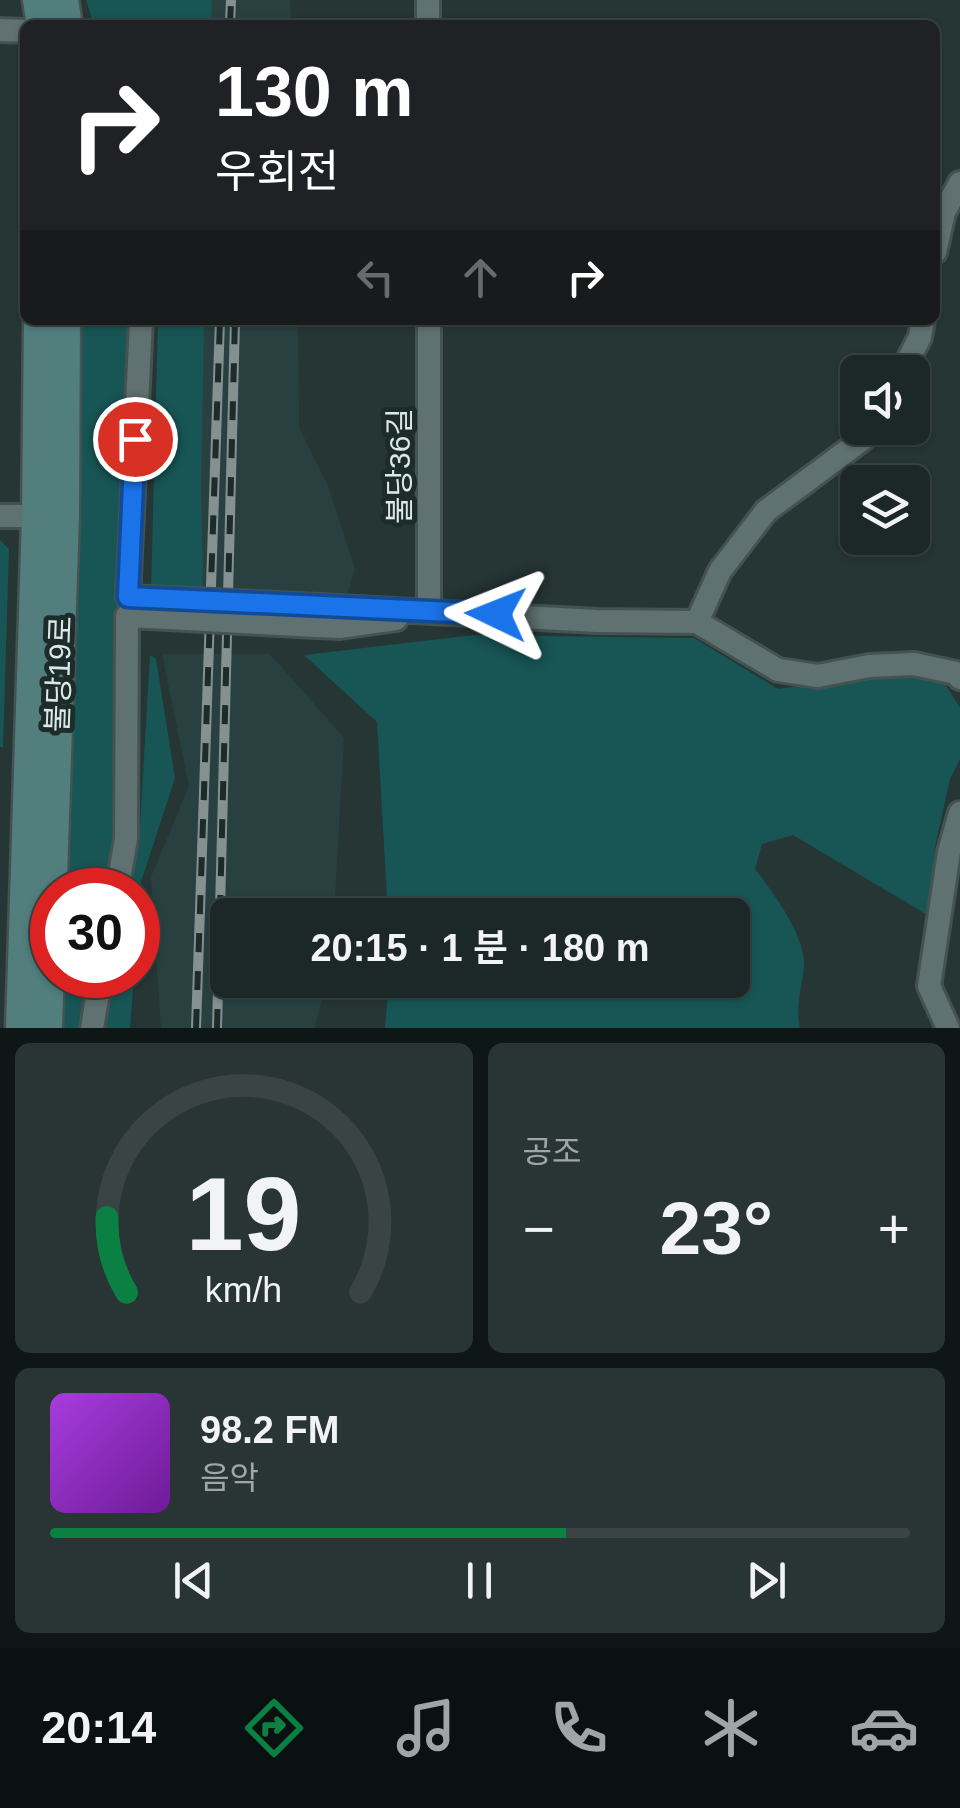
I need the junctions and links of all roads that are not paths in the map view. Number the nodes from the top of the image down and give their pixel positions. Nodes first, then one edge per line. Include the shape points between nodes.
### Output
1 (960, 183) edge
2 (940, 230) edge
3 (39, 325) edge
4 (65, 325) edge
5 (141, 325) edge
6 (428, 325) edge
7 (922, 325) edge
8 (911, 355) edge
9 (857, 445) edge
10 (0, 516) edge
11 (51, 516) junction
12 (149, 608) junction
13 (429, 612) junction
14 (697, 622) junction
15 (960, 678) edge
16 (960, 813) edge
17 (121, 868) edge
18 (98, 998) edge
19 (21, 1028) edge
20 (47, 1028) edge
21 (92, 1028) edge
22 (948, 1028) edge

1 - 2 street
3 - 11 street, 불당19로
4 - 11 street, 불당19로
5 - 12 street via 128,597
6 - 13 street, 불당36길
7 - 8 street
9 - 14 street via 766,510 720,571
10 - 11 street
11 - 19 street, 불당19로
11 - 20 street, 불당19로
12 - 13 street, bridge via 318,616
12 - 17 street via 127,616
13 - 14 street
14 - 15 street via 778,670 818,676 914,664
16 - 22 street via 929,986
18 - 21 street

